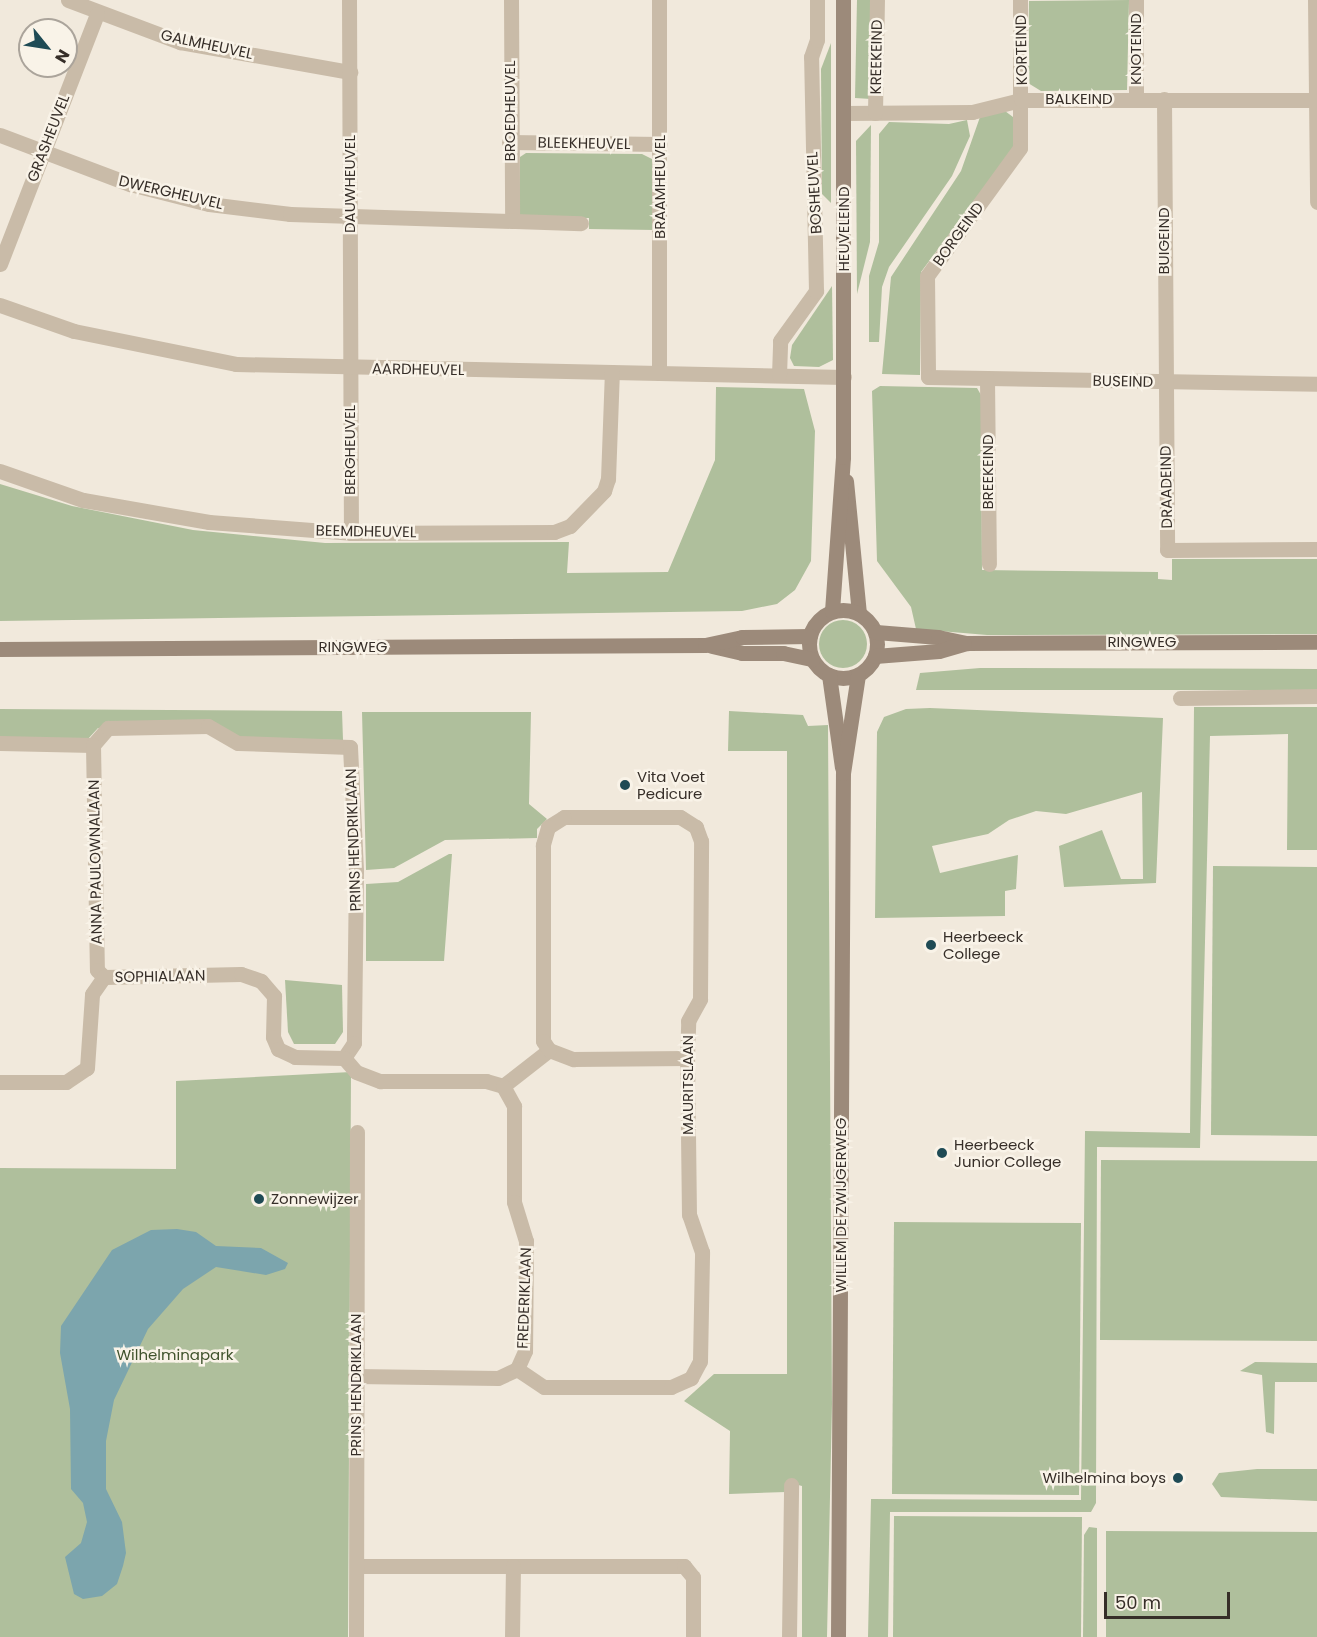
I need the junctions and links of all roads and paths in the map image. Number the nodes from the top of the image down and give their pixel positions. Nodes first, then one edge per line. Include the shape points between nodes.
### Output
1 (68, 0) edge
2 (349, 0) edge
3 (511, 0) edge
4 (659, 0) edge
5 (817, 0) edge
6 (843, 0) edge
7 (876, 0) edge
8 (1020, 0) edge
9 (1136, 0) edge
10 (1315, 0) edge
11 (97, 14) junction
12 (350, 72) junction
13 (1136, 99) junction
14 (1164, 99) junction
15 (1021, 100) junction
16 (1315, 100) junction
17 (844, 112) junction
18 (875, 113) junction
19 (0, 135) edge
20 (509, 142) junction
21 (660, 144) junction
22 (42, 154) junction
23 (1317, 202) edge
24 (350, 217) junction
25 (512, 221) junction
26 (581, 224) dead end
27 (0, 264) edge
28 (0, 304) edge
29 (350, 368) junction
30 (612, 372) junction
31 (659, 373) junction
32 (779, 375) junction
33 (844, 377) junction
34 (928, 377) joint
35 (987, 379) junction
36 (1163, 382) junction
37 (1317, 384) edge
38 (843, 457) junction
39 (0, 471) edge
40 (351, 533) junction
41 (1317, 549) edge
42 (989, 564) dead end
43 (832, 611) junction
44 (859, 614) junction
45 (876, 632) junction
46 (810, 636) junction
47 (1317, 642) edge
48 (967, 643) junction
49 (705, 645) junction
50 (0, 649) edge
51 (875, 656) junction
52 (812, 659) junction
53 (829, 675) junction
54 (858, 675) junction
55 (1317, 696) edge
56 (1180, 698) dead end
57 (0, 743) edge
58 (93, 745) junction
59 (843, 773) junction
60 (104, 977) junction
61 (549, 1050) junction
62 (344, 1058) junction
63 (687, 1058) junction
64 (0, 1082) edge
65 (503, 1086) junction
66 (357, 1132) dead end
67 (517, 1370) junction
68 (355, 1376) junction
69 (791, 1485) dead end
70 (358, 1566) junction
71 (513, 1566) junction
72 (356, 1637) edge
73 (512, 1637) edge
74 (693, 1637) edge
75 (789, 1637) edge
76 (838, 1637) edge

1 - 11 street, GALMHEUVEL
2 - 12 street, DAUWHEUVEL
3 - 20 street, BROEDHEUVEL
4 - 21 street, BRAAMHEUVEL
5 - 32 street, BOSHEUVEL via 811,113 816,291 780,341
6 - 17 main road, HEUVELEIND
7 - 18 street, KREEKEIND
8 - 15 street, KORTEIND
9 - 13 street, KNOTEIND
10 - 16 street
11 - 12 street, GALMHEUVEL via 180,42
11 - 22 street, GRASHEUVEL
12 - 24 street, DAUWHEUVEL
13 - 14 street, BALKEIND
13 - 15 street, BALKEIND
14 - 16 street, BALKEIND
14 - 36 street, BUIGEIND
15 - 18 street, BALKEIND via 972,112
15 - 34 street, BORGEIND via 1020,148 927,276
16 - 23 street
17 - 18 street, BALKEIND
17 - 33 main road, HEUVELEIND
19 - 22 street, DWERGHEUVEL
20 - 21 street, BLEEKHEUVEL
20 - 25 street, BROEDHEUVEL
21 - 31 street, BRAAMHEUVEL
22 - 24 street, DWERGHEUVEL via 130,184 209,204
22 - 27 street, GRASHEUVEL
24 - 25 street
24 - 29 street, DAUWHEUVEL
25 - 26 street
28 - 29 street, AARDHEUVEL via 74,331 136,347 236,364
29 - 30 street, AARDHEUVEL
29 - 40 street, BERGHEUVEL
30 - 31 street, AARDHEUVEL
30 - 40 street, BEEMDHEUVEL via 608,479 604,491 570,526 554,532
31 - 32 street, AARDHEUVEL
32 - 33 street, AARDHEUVEL
33 - 38 main road, HEUVELEIND
34 - 35 street, BUSEIND
35 - 36 street, BUSEIND
35 - 42 street, BREEKEIND
36 - 37 street, BUSEIND
36 - 41 street, DRAADEIND via 1167,550
38 - 43 main road, HEUVELEIND
38 - 44 main road, HEUVELEIND
39 - 40 street, BEEMDHEUVEL via 94,502 209,522
43 - 44 main road
43 - 46 main road via 815,624
44 - 45 main road
45 - 48 main road, RINGWEG
45 - 51 main road
46 - 49 main road, RINGWEG via 742,637
46 - 52 main road
47 - 48 main road, RINGWEG
48 - 51 main road, RINGWEG via 939,651
49 - 50 main road, RINGWEG
49 - 52 main road, RINGWEG via 742,653 783,653
51 - 54 main road
52 - 53 main road
53 - 54 main road
53 - 59 main road, WILLEM DE ZWIJGERWEG via 835,739
54 - 59 main road, WILLEM DE ZWIJGERWEG
55 - 56 street
57 - 58 street
58 - 60 street, ANNA PAULOWNALAAN via 97,970
58 - 62 street, PRINS HENDRIKLAAN via 108,728 208,726 238,743 350,747 356,871 354,1043
59 - 76 main road, WILLEM DE ZWIJGERWEG
60 - 62 street, SOPHIALAAN via 241,974 261,981 274,996 273,1037 278,1049 295,1057
60 - 64 street, SOPHIALAAN via 92,994 87,1068 66,1082
61 - 63 street via 573,1059
61 - 63 street, MAURITSLAAN via 543,1041 543,845 548,827 564,816 680,817 696,827 702,841 700,999 688,1021
61 - 65 street
62 - 65 street via 356,1072 380,1081 486,1081
63 - 67 street, MAURITSLAAN via 689,1215 702,1252 700,1361 691,1378 671,1387 544,1387
65 - 67 street, FREDERIKLAAN via 514,1106 514,1202 526,1241 525,1351
66 - 68 street, PRINS HENDRIKLAAN
67 - 68 street via 498,1378
68 - 70 street, PRINS HENDRIKLAAN
69 - 75 street
70 - 71 street
70 - 72 street, PRINS HENDRIKLAAN
71 - 73 street
71 - 74 street via 684,1566 693,1577

